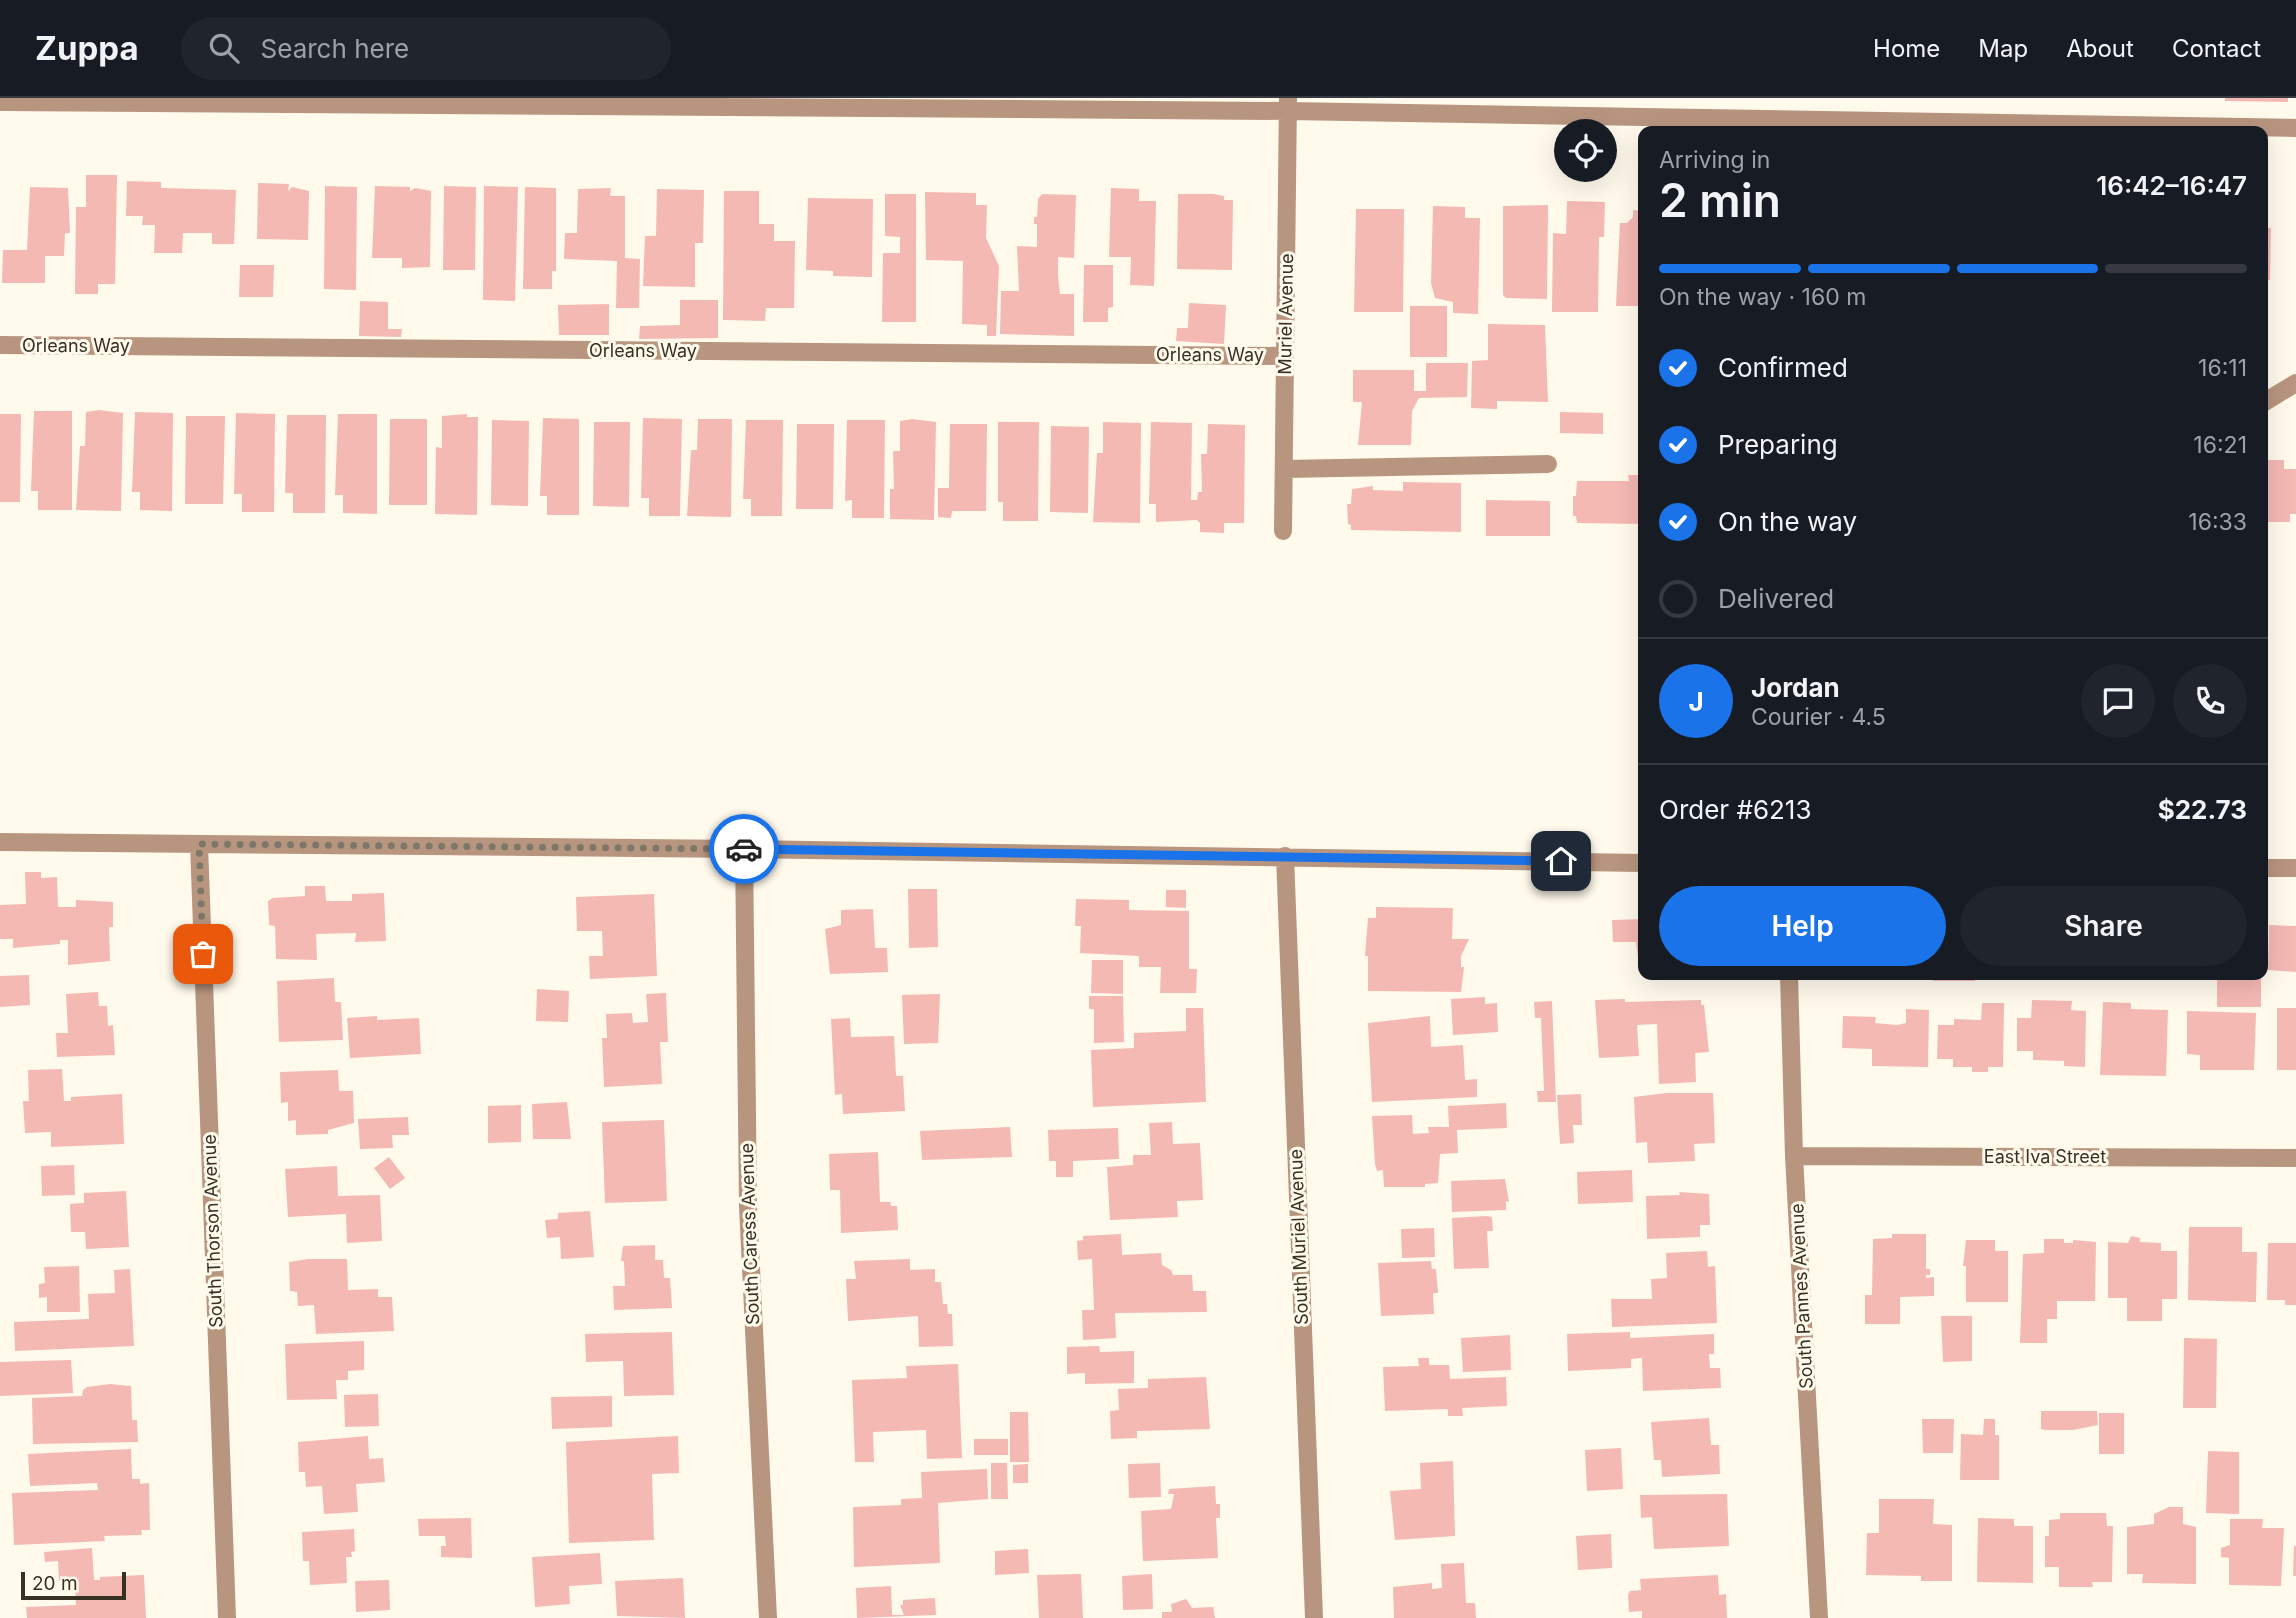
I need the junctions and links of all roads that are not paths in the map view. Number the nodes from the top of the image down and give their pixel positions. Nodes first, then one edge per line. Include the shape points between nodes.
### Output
1 (0, 102) edge
2 (1288, 104) edge
3 (1700, 124) edge
4 (1998, 126) edge
5 (2268, 128) edge
6 (2296, 128) edge
7 (0, 345) edge
8 (1285, 356) junction
9 (2296, 383) edge
10 (2268, 399) edge
11 (1548, 464) dead end
12 (1284, 469) junction
13 (1283, 531) dead end
14 (0, 842) edge
15 (199, 844) junction
16 (744, 849) junction
17 (1285, 856) junction
18 (1638, 863) edge
19 (2268, 868) edge
20 (2296, 868) edge
21 (1789, 980) edge
22 (1794, 1156) junction
23 (2296, 1158) edge
24 (227, 1618) edge
25 (768, 1618) edge
26 (1314, 1618) edge
27 (1819, 1618) edge

1 - 2 street
2 - 3 street
2 - 8 street, Muriel Avenue
3 - 4 street
5 - 6 street
7 - 8 street, Orleans Way
8 - 12 street, Muriel Avenue
9 - 10 street
11 - 12 street
12 - 13 street, Muriel Avenue
14 - 15 street
15 - 16 street
15 - 24 street, South Thorson Avenue
16 - 17 street
16 - 25 street, South Caress Avenue via 748,1206
17 - 18 street
17 - 26 street, South Muriel Avenue
19 - 20 street
21 - 22 street, South Pannes Avenue
22 - 23 street, East Iva Street
22 - 27 street, South Pannes Avenue

